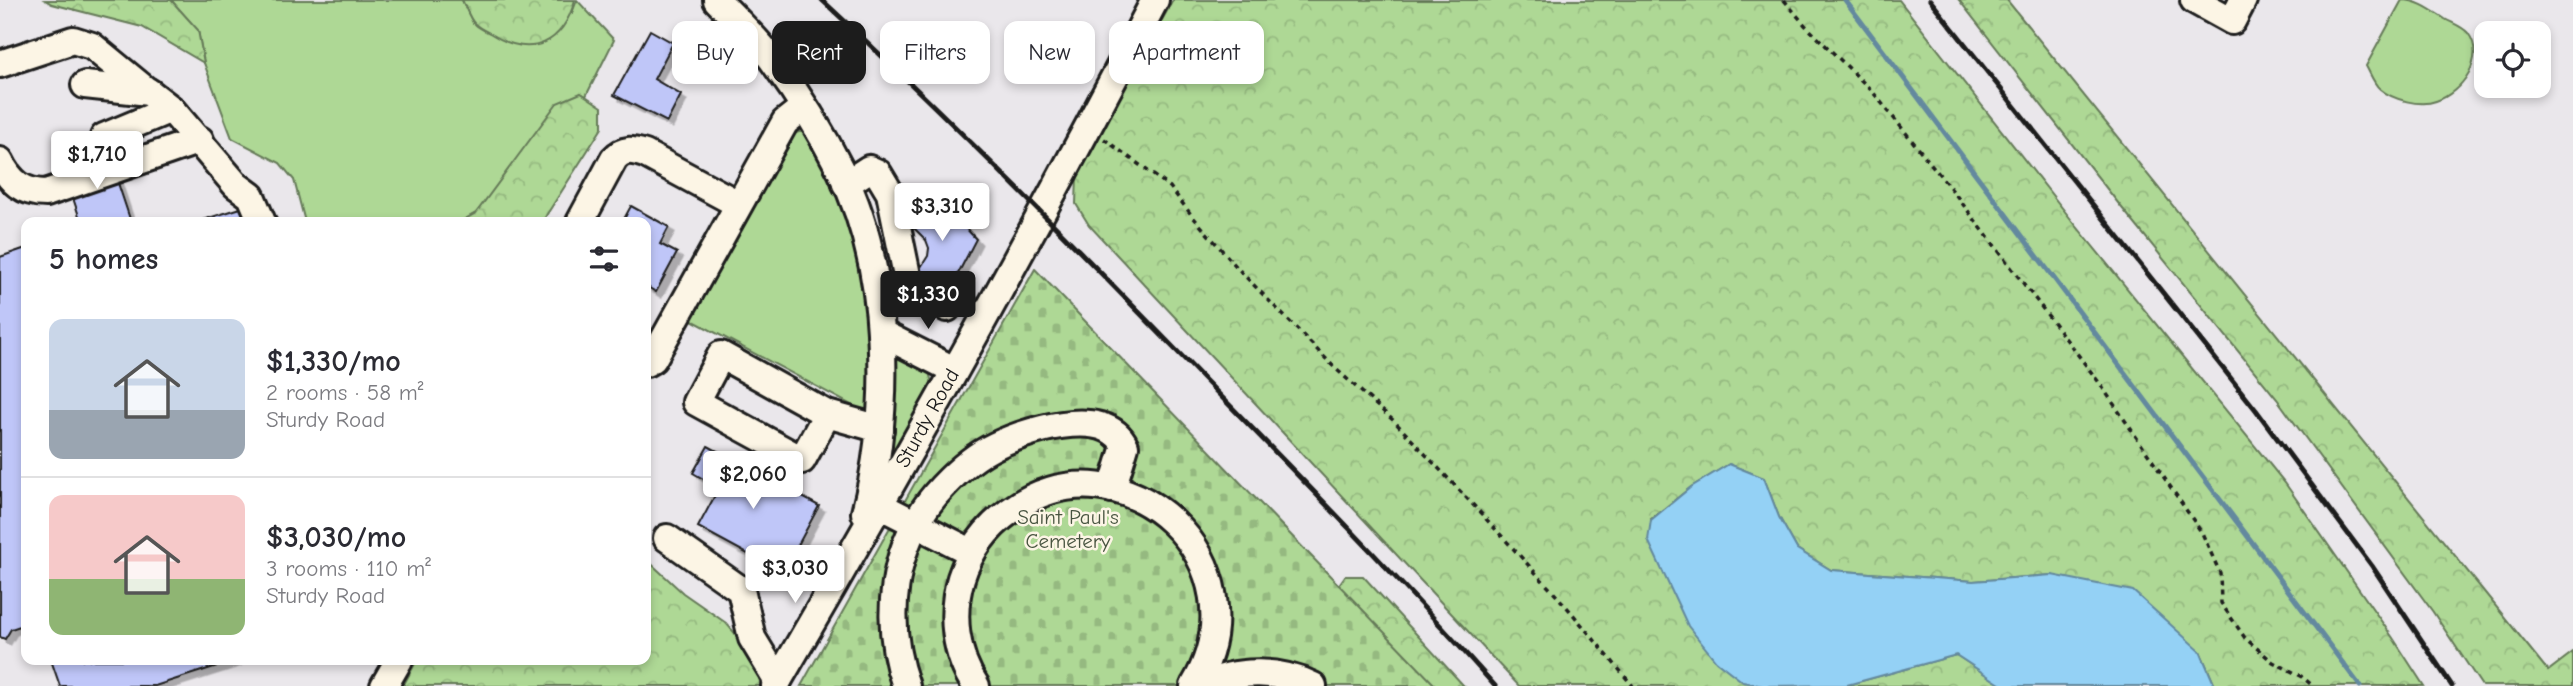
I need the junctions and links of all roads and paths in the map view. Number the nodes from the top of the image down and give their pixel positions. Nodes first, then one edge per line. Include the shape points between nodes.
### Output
1 (717, 0) edge
2 (1155, 0) edge
3 (1784, 0) edge
4 (2194, 0) edge
5 (2243, 0) edge
6 (0, 64) edge
7 (85, 85) dead end
8 (149, 92) junction
9 (804, 107) junction
10 (172, 109) junction
11 (1088, 128) junction
12 (104, 137) dead end
13 (200, 140) junction
14 (0, 162) edge
15 (846, 184) junction
16 (737, 204) junction
17 (260, 217) edge
18 (583, 217) edge
19 (947, 308) dead end
20 (881, 333) junction
21 (651, 360) edge
22 (954, 370) junction
23 (827, 414) junction
24 (880, 429) junction
25 (1112, 489) junction
26 (879, 505) junction
27 (916, 524) junction
28 (667, 538) dead end
29 (856, 548) junction
30 (971, 552) junction
31 (396, 665) edge
32 (776, 684) edge
33 (384, 686) edge
34 (906, 686) edge
35 (976, 686) edge
36 (1194, 686) edge
37 (1204, 686) edge
38 (1313, 686) edge
39 (1633, 686) edge
40 (2314, 686) edge

1 - 9 street via 773,60
2 - 11 street, Sturdy Road
3 - 40 path via 1872,91 2098,381 2202,533 2220,573 2221,603 2245,638 2273,662
4 - 5 street via 2232,21
6 - 8 street via 73,40 92,46
7 - 8 street
8 - 10 street
9 - 15 street
9 - 16 street via 785,122
10 - 12 street
10 - 13 street
11 - 22 street, Sturdy Road
11 - 39 path via 1170,187 1242,273 1476,508
13 - 14 street via 46,193 18,187
13 - 17 street via 236,185 251,196
15 - 19 street via 869,169 878,173 890,192 909,285
15 - 20 street via 863,230
16 - 18 street via 630,150 614,159
16 - 21 street
20 - 22 street
20 - 24 street
22 - 26 street, Sturdy Road
23 - 23 street via 721,355 696,402 802,460
23 - 24 street
24 - 29 street
25 - 27 street via 1125,446 1121,436 1110,427 1059,426 1021,435 988,450 936,494
25 - 30 street via 1068,487 1041,493 999,519
25 - 36 street via 1137,497 1177,524 1208,572 1214,634
26 - 27 street
26 - 29 street, Sturdy Road
27 - 30 street
27 - 34 street via 897,576 892,611 895,647
28 - 32 street via 741,590 752,638
29 - 32 street, Sturdy Road
30 - 35 street via 955,613 964,662
31 - 33 street
37 - 38 street via 1214,680 1262,673

